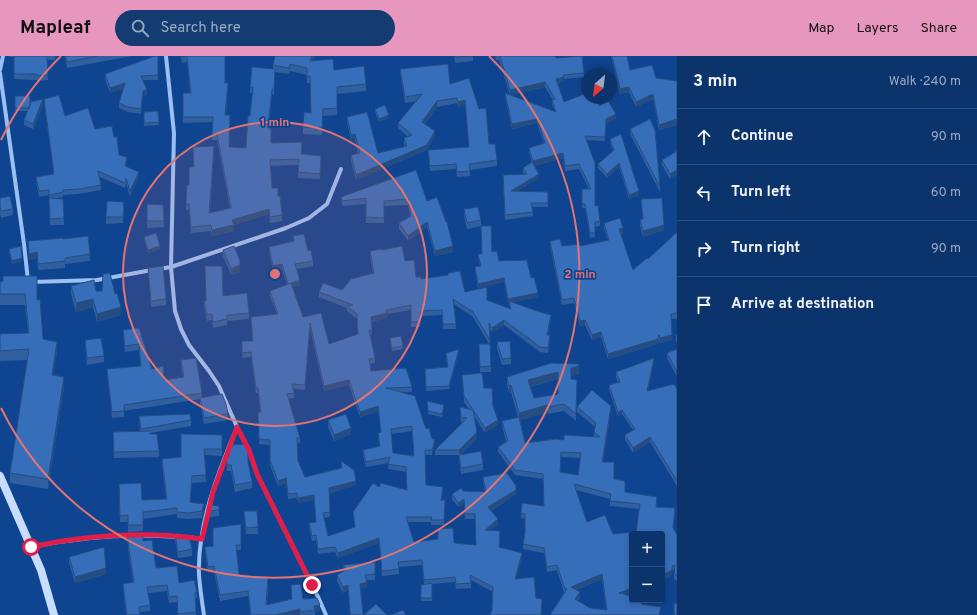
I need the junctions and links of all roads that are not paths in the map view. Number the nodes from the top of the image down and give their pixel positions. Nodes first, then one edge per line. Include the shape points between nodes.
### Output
1 (3, 56) edge
2 (166, 56) edge
3 (0, 72) edge
4 (341, 168) dead end
5 (171, 267) junction
6 (21, 282) edge
7 (28, 283) junction
8 (237, 427) junction
9 (0, 476) edge
10 (202, 539) junction
11 (31, 547) junction
12 (54, 615) edge
13 (204, 615) edge
14 (326, 615) edge

1 - 3 street
2 - 5 street via 174,133
3 - 7 street
4 - 5 street via 326,204 309,218
5 - 7 street via 97,280
5 - 8 street via 175,311 181,329 189,345 219,386
6 - 7 street
8 - 10 street via 213,492
8 - 14 street via 249,450 257,474
9 - 11 street
10 - 11 street via 156,535 100,537
10 - 13 street via 199,576
11 - 12 street via 41,570

